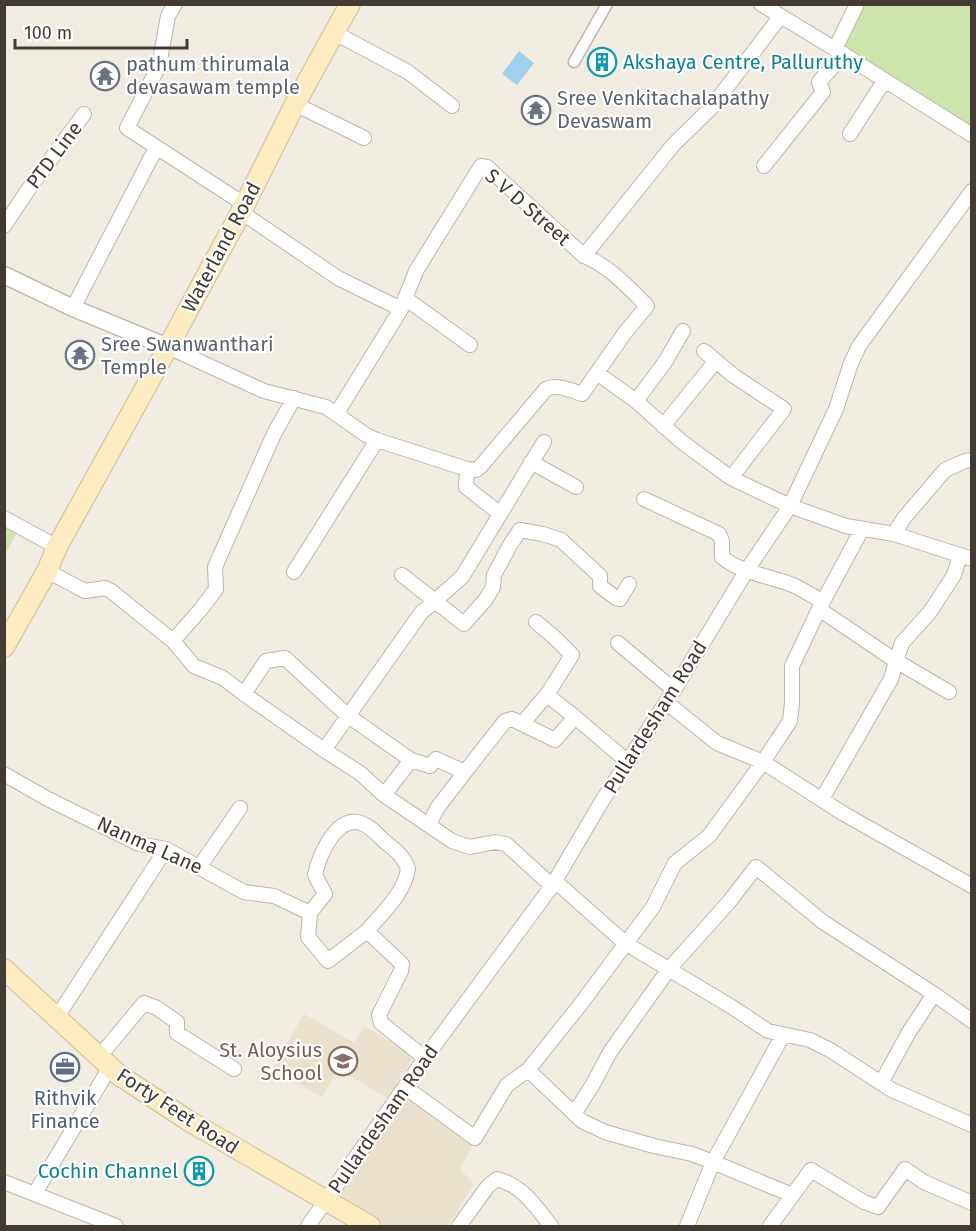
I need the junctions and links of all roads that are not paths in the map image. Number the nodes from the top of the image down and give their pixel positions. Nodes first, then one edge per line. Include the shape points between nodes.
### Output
1 (176, 4) edge
2 (350, 4) edge
3 (607, 4) edge
4 (761, 4) edge
5 (857, 4) edge
6 (780, 16) junction
7 (335, 33) junction
8 (839, 51) junction
9 (574, 62) dead end
10 (886, 81) junction
11 (295, 104) junction
12 (452, 106) dead end
13 (84, 114) dead end
14 (850, 134) dead end
15 (972, 135) edge
16 (363, 138) dead end
17 (156, 148) junction
18 (764, 166) dead end
19 (972, 191) edge
20 (243, 208) junction
21 (4, 226) edge
22 (584, 256) junction
23 (4, 275) edge
24 (403, 304) junction
25 (73, 308) junction
26 (683, 332) dead end
27 (470, 345) dead end
28 (168, 347) junction
29 (705, 351) dead end
30 (715, 362) junction
31 (597, 373) junction
32 (294, 398) junction
33 (636, 401) junction
34 (337, 413) junction
35 (663, 426) junction
36 (377, 440) junction
37 (544, 442) dead end
38 (972, 460) edge
39 (531, 462) junction
40 (467, 469) junction
41 (731, 478) junction
42 (576, 487) dead end
43 (644, 499) dead end
44 (790, 506) junction
45 (499, 513) junction
46 (4, 518) edge
47 (861, 529) junction
48 (894, 534) junction
49 (57, 547) junction
50 (966, 558) edge
51 (747, 570) junction
52 (47, 572) junction
53 (294, 572) dead end
54 (402, 574) dead end
55 (629, 584) dead end
56 (437, 601) junction
57 (820, 605) junction
58 (536, 622) dead end
59 (173, 641) junction
60 (618, 643) dead end
61 (4, 647) edge
62 (896, 661) junction
63 (949, 692) dead end
64 (244, 694) junction
65 (547, 695) junction
66 (670, 696) junction
67 (347, 715) junction
68 (575, 717) junction
69 (522, 724) junction
70 (324, 750) junction
71 (411, 760) junction
72 (628, 762) junction
73 (763, 762) junction
74 (465, 772) junction
75 (4, 774) edge
76 (384, 795) junction
77 (822, 799) junction
78 (240, 808) dead end
79 (429, 824) junction
80 (166, 849) junction
81 (200, 866) junction
82 (554, 883) junction
83 (972, 886) edge
84 (310, 913) junction
85 (367, 931) junction
86 (625, 943) junction
87 (4, 969) edge
88 (669, 969) junction
89 (934, 994) junction
90 (57, 1017) junction
91 (972, 1021) edge
92 (783, 1035) junction
93 (425, 1058) junction
94 (104, 1062) junction
95 (234, 1069) dead end
96 (528, 1070) junction
97 (881, 1083) junction
98 (405, 1087) junction
99 (574, 1114) junction
100 (972, 1125) edge
101 (713, 1162) junction
102 (4, 1182) edge
103 (35, 1193) junction
104 (792, 1195) junction
105 (326, 1201) junction
106 (972, 1203) edge
107 (116, 1227) edge
108 (308, 1227) edge
109 (370, 1227) edge
110 (459, 1227) edge
111 (551, 1227) edge
112 (687, 1227) edge
113 (770, 1227) edge

1 - 17 street via 168,16 159,66 127,128
2 - 7 main road, Waterland Road
3 - 9 street
4 - 6 street
5 - 8 street
6 - 8 street
6 - 22 street, S V D Street via 711,108 674,144
7 - 11 main road, Waterland Road
7 - 12 street via 408,72
8 - 10 street
8 - 18 street via 819,82 823,92
10 - 14 street
10 - 15 street
11 - 16 street
11 - 20 main road, Waterland Road
13 - 21 street, PTD Line
17 - 20 street
17 - 25 street
19 - 44 street, Pullardesham Road via 859,346 836,409
20 - 24 street via 338,278
20 - 28 main road, Waterland Road
22 - 24 street, S V D Street via 487,166 481,166 416,271
22 - 31 street via 622,281 647,306
23 - 25 street
24 - 27 street
24 - 34 street, S V D Street
25 - 28 street
26 - 33 street
28 - 32 street via 264,391
28 - 49 main road, Waterland Road
29 - 30 street
30 - 35 street
30 - 41 street via 784,409
31 - 33 street
31 - 40 street via 582,394 553,386 546,389 481,466
32 - 34 street
32 - 59 street via 214,567 216,589
33 - 35 street
34 - 36 street
35 - 41 street
36 - 40 street
36 - 53 street
37 - 39 street
38 - 48 street via 945,470
39 - 42 street
39 - 45 street
40 - 45 street via 466,487
41 - 44 street
43 - 51 street via 719,534 722,557
44 - 47 street
44 - 51 street, Pullardesham Road
45 - 56 street via 462,577
46 - 49 street
47 - 48 street
47 - 57 street
48 - 50 street
49 - 52 main road, Waterland Road
50 - 62 street via 930,612 902,643
51 - 57 street via 795,586
51 - 66 street, Pullardesham Road
52 - 59 street via 85,591 111,591
52 - 61 main road, Waterland Road
54 - 56 street
55 - 56 street via 620,599 616,598 600,586 600,576 561,540 520,530 494,575 490,593 464,624
56 - 67 street via 421,613
57 - 62 street
57 - 73 street via 792,666 790,721
58 - 65 street via 572,654
59 - 64 street via 194,666 223,678
60 - 66 street
62 - 63 street
62 - 77 street via 891,679
64 - 67 street via 266,661 285,658
64 - 70 street
65 - 68 street
65 - 69 street
66 - 72 street, Pullardesham Road
66 - 73 street via 717,743
67 - 70 street
67 - 71 street
68 - 69 street via 555,740
68 - 72 street
69 - 74 street via 512,719 505,722
70 - 76 street via 360,773
71 - 74 street via 430,766 436,759
71 - 76 street
72 - 82 street, Pullardesham Road
73 - 77 street
73 - 86 street via 709,836 675,863 653,907
74 - 79 street
75 - 80 street, Nanma Lane via 140,844
76 - 79 street
77 - 83 street
78 - 81 street
79 - 82 street via 452,841 470,847 506,844
80 - 81 street, Nanma Lane
80 - 90 street
81 - 84 street, Nanma Lane via 244,892 273,896
82 - 86 street
82 - 93 street, Pullardesham Road
84 - 85 street via 308,937 328,961
84 - 85 street via 325,894 315,875 328,841 347,824 358,822 368,826 400,855 408,869 396,896
85 - 93 street via 402,964 379,1019
86 - 88 street
86 - 96 street
87 - 90 main road, Forty Feet Road
88 - 89 street via 756,867 823,922
88 - 92 street via 768,1031
88 - 99 street via 610,1052
89 - 91 street
89 - 97 street
90 - 94 main road, Forty Feet Road
92 - 97 street via 810,1040
92 - 101 street
93 - 98 street, Pullardesham Road
94 - 95 street via 144,1003 177,1022 177,1033
94 - 103 street
94 - 105 main road, Forty Feet Road via 189,1121
96 - 98 street via 507,1085 475,1138
96 - 99 street
97 - 100 street
98 - 105 street, Pullardesham Road
99 - 101 street via 605,1132
101 - 104 street
101 - 112 street
102 - 103 street
103 - 107 street
104 - 106 street via 811,1170 878,1207 905,1169
104 - 113 street
105 - 108 street, Pullardesham Road
105 - 109 main road, Forty Feet Road
110 - 111 street via 497,1179 525,1194

